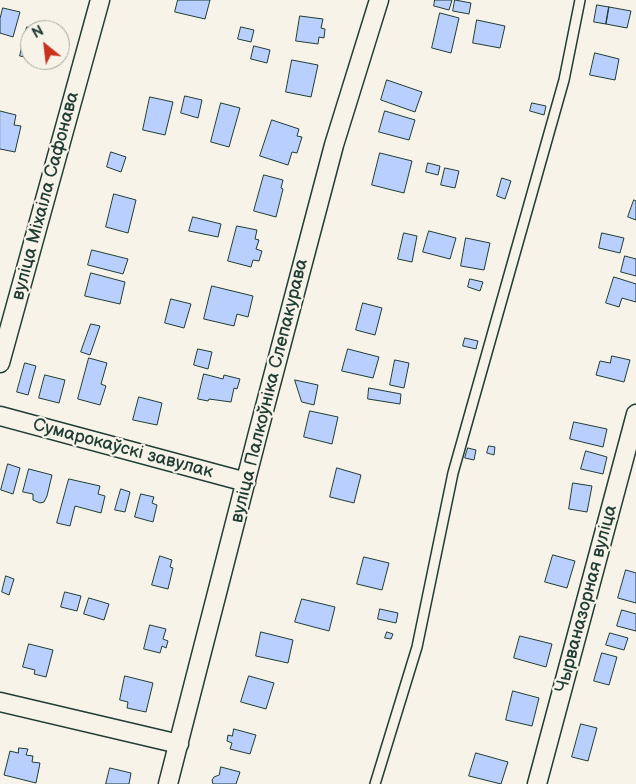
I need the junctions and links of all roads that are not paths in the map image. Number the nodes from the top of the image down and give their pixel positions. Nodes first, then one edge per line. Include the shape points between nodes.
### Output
1 (100, 0) edge
2 (379, 0) edge
3 (580, 0) edge
4 (0, 364) edge
5 (636, 414) edge
6 (0, 416) edge
7 (246, 482) junction
8 (0, 702) edge
9 (179, 744) junction
10 (168, 784) edge
11 (375, 784) edge
12 (537, 784) edge

1 - 4 street, вуліца Міхаіла Сафонава
2 - 7 street, вуліца Палкоўніка Слепакурава via 334,145
3 - 11 lane via 564,80 453,473 417,647
5 - 12 street, Чырваназорная вуліца
6 - 7 street, Сумарокаўскі завулак
7 - 9 street, вуліца Палкоўніка Слепакурава
8 - 9 street
9 - 10 street, вуліца Палкоўніка Слепакурава

